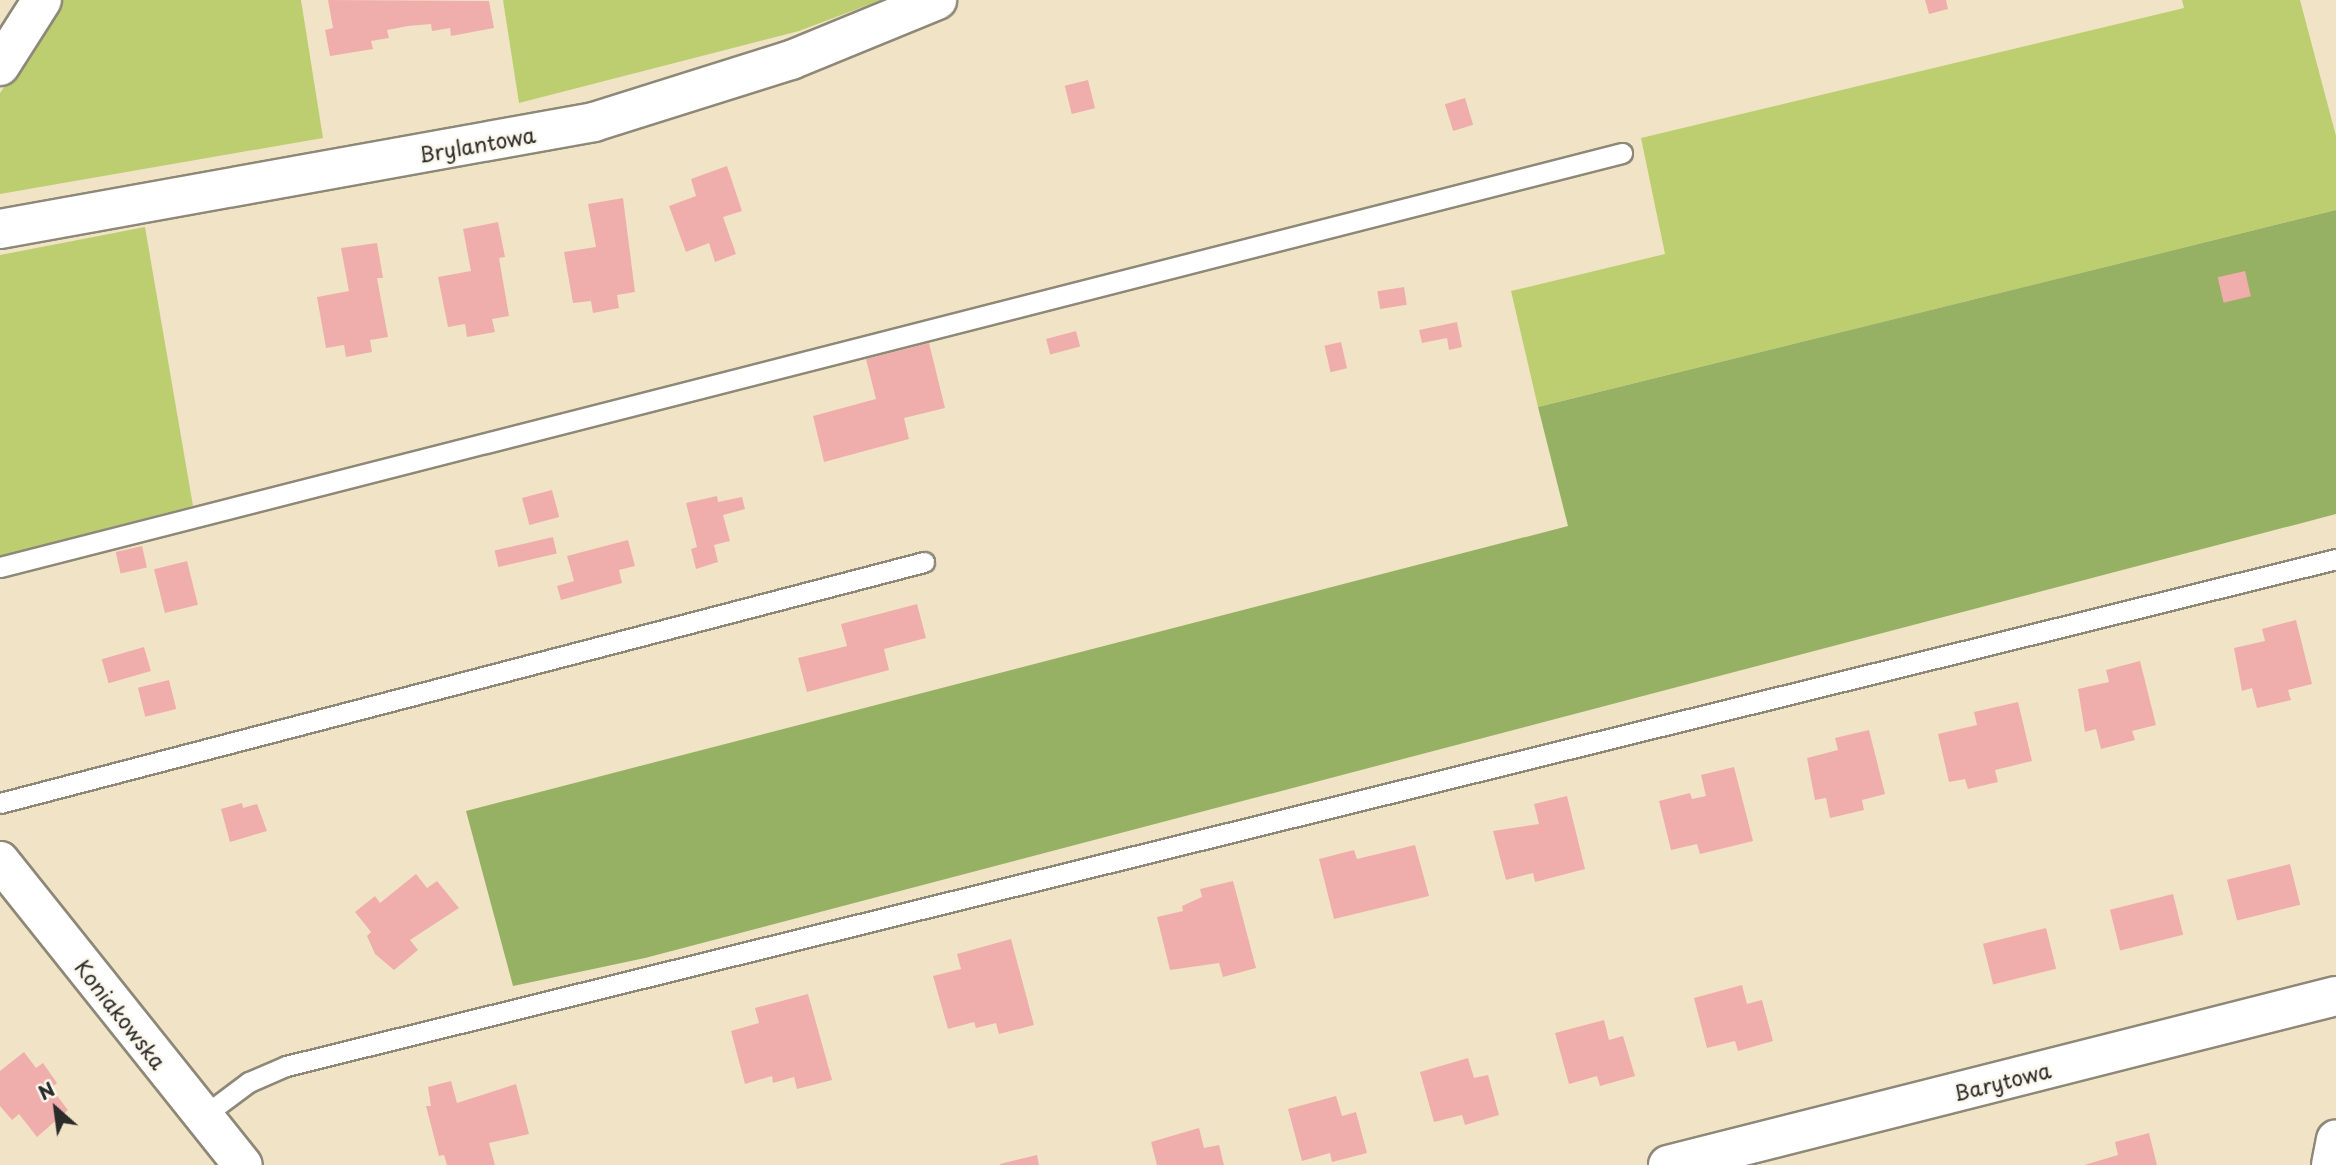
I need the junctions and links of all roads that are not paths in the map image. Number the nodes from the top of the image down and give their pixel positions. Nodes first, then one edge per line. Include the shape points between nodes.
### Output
1 (42, 0) edge
2 (937, 0) edge
3 (0, 66) edge
4 (1622, 153) dead end
5 (0, 229) edge
6 (2336, 559) edge
7 (924, 562) dead end
8 (0, 567) edge
9 (0, 803) edge
10 (0, 861) edge
11 (2336, 996) edge
12 (202, 1117) junction
13 (2336, 1139) edge
14 (243, 1165) edge
15 (1668, 1165) edge
16 (2331, 1165) edge

1 - 3 street
2 - 5 street, Brylantowa via 791,60 594,122
4 - 8 lane
6 - 12 lane via 286,1066 249,1082
7 - 9 lane
10 - 12 street, Koniakowska
11 - 15 street, Barytowa
12 - 14 street, Koniakowska
13 - 16 street

